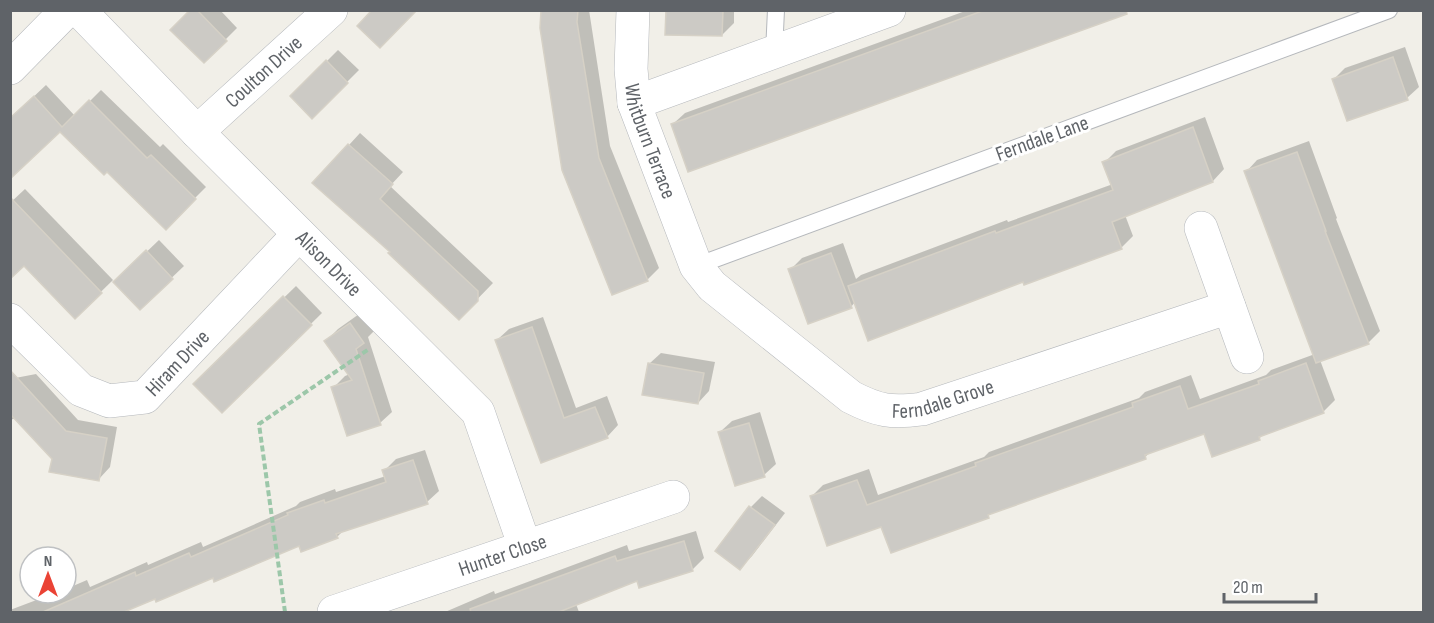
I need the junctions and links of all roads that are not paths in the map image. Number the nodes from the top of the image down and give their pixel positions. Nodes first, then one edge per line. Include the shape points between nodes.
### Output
1 (68, 10) edge
2 (79, 10) edge
3 (331, 10) edge
4 (633, 10) edge
5 (776, 10) edge
6 (889, 10) edge
7 (1389, 10) edge
8 (774, 52) junction
9 (10, 68) edge
10 (634, 103) junction
11 (197, 132) junction
12 (1201, 228) dead end
13 (299, 234) junction
14 (696, 266) junction
15 (1229, 308) junction
16 (10, 320) edge
17 (1247, 357) dead end
18 (673, 497) dead end
19 (525, 547) junction
20 (334, 612) edge

1 - 9 street
2 - 11 street, Alison Drive
3 - 11 street, Coulton Drive
4 - 10 street, Whitburn Terrace
5 - 8 lane
6 - 8 street
7 - 14 lane, Ferndale Lane
8 - 10 street
10 - 14 street, Whitburn Terrace
11 - 13 street, Alison Drive
12 - 15 street
13 - 16 street, Hiram Drive via 145,397 109,401 81,390
13 - 19 street, Alison Drive via 478,412
14 - 15 street, Ferndale Grove via 712,286 851,397 871,407 897,412 922,409
15 - 17 street
18 - 19 street, Hunter Close
19 - 20 street, Hunter Close

